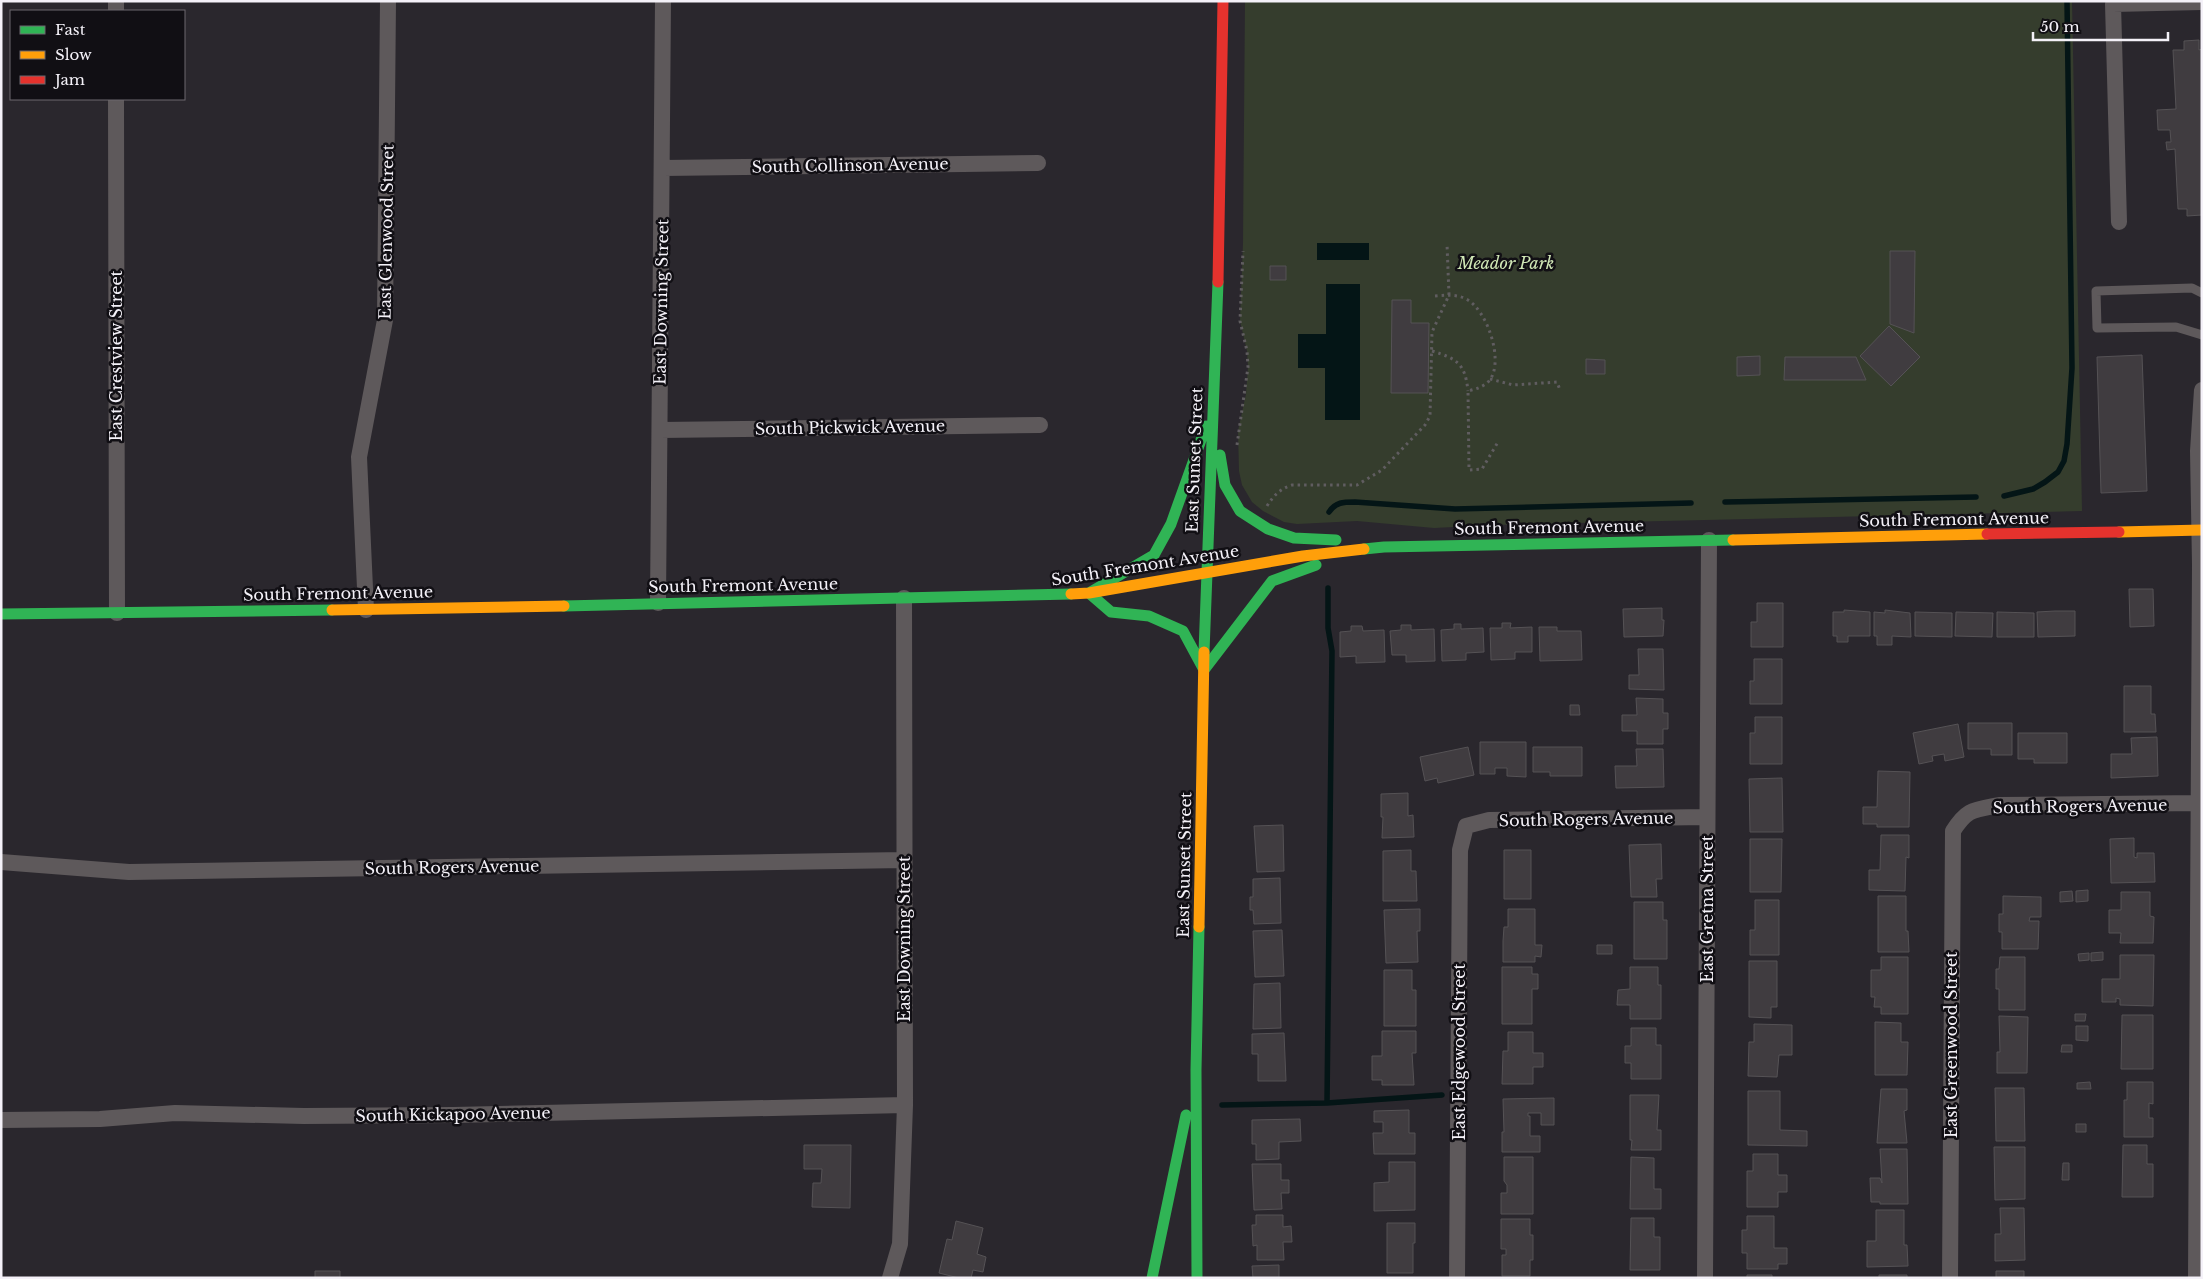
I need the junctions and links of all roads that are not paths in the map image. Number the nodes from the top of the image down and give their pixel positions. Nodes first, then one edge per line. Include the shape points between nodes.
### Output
1 (388, 1) edge
2 (663, 1) edge
3 (1223, 1) edge
4 (2202, 2) edge
5 (116, 100) edge
6 (1038, 163) dead end
7 (663, 168) junction
8 (2118, 222) dead end
9 (2202, 292) edge
10 (2202, 335) edge
11 (2201, 398) edge
12 (1213, 411) junction
13 (1040, 425) dead end
14 (660, 430) junction
15 (2201, 530) edge
16 (1709, 540) junction
17 (1371, 548) junction
18 (1206, 573) junction
19 (1089, 593) junction
20 (904, 598) junction
21 (658, 603) junction
22 (366, 610) junction
23 (117, 613) junction
24 (1, 614) edge
25 (1204, 670) junction
26 (2199, 803) junction
27 (1963, 815) joint
28 (1708, 817) junction
29 (1466, 826) joint
30 (904, 860) junction
31 (1, 862) edge
32 (1196, 1070) junction
33 (904, 1105) junction
34 (1, 1120) edge
35 (890, 1278) edge
36 (1152, 1278) edge
37 (1197, 1278) edge
38 (1457, 1278) edge
39 (1705, 1278) edge
40 (1950, 1278) edge
41 (2196, 1278) edge

1 - 22 street, East Glenwood Street via 386,320 359,457
2 - 7 street, East Downing Street
3 - 12 main road, East Sunset Street
4 - 8 street via 2113,4
5 - 23 street, East Crestview Street
6 - 7 street, South Collinson Avenue
7 - 14 street, East Downing Street
9 - 10 lane via 2192,288 2096,291 2098,328 2176,327
11 - 15 street via 2198,451
12 - 17 main road via 1225,485 1240,511 1268,529 1294,538 1350,541
12 - 18 main road, East Sunset Street
12 - 19 main road via 1171,524 1154,555
13 - 14 street, South Pickwick Avenue
14 - 21 street, East Downing Street
15 - 16 main road, South Fremont Avenue
15 - 26 street
16 - 17 main road, South Fremont Avenue
16 - 28 street, East Gretna Street
17 - 18 main road, South Fremont Avenue
17 - 25 main road via 1362,554 1311,566 1272,581
18 - 19 main road, South Fremont Avenue
18 - 25 main road, East Sunset Street
19 - 20 main road, South Fremont Avenue
19 - 25 main road via 1111,612 1149,616 1183,631
20 - 21 main road, South Fremont Avenue
20 - 30 street, East Downing Street
21 - 22 main road, South Fremont Avenue
22 - 23 main road, South Fremont Avenue
23 - 24 main road, South Fremont Avenue
25 - 32 main road, East Sunset Street
26 - 27 street, South Rogers Avenue via 1999,805
26 - 41 street
27 - 40 street, East Greenwood Street via 1953,831 1952,852
28 - 29 street, South Rogers Avenue via 1489,820
28 - 39 street, East Gretna Street
29 - 38 street, East Edgewood Street via 1460,850
30 - 31 street, South Rogers Avenue via 129,872
30 - 33 street, East Downing Street
32 - 36 main road, East Sunset Street
32 - 37 main road, East Sunset Street
33 - 34 street, South Kickapoo Avenue via 443,1115 175,1113 100,1119
33 - 35 street, East Downing Street via 900,1244

